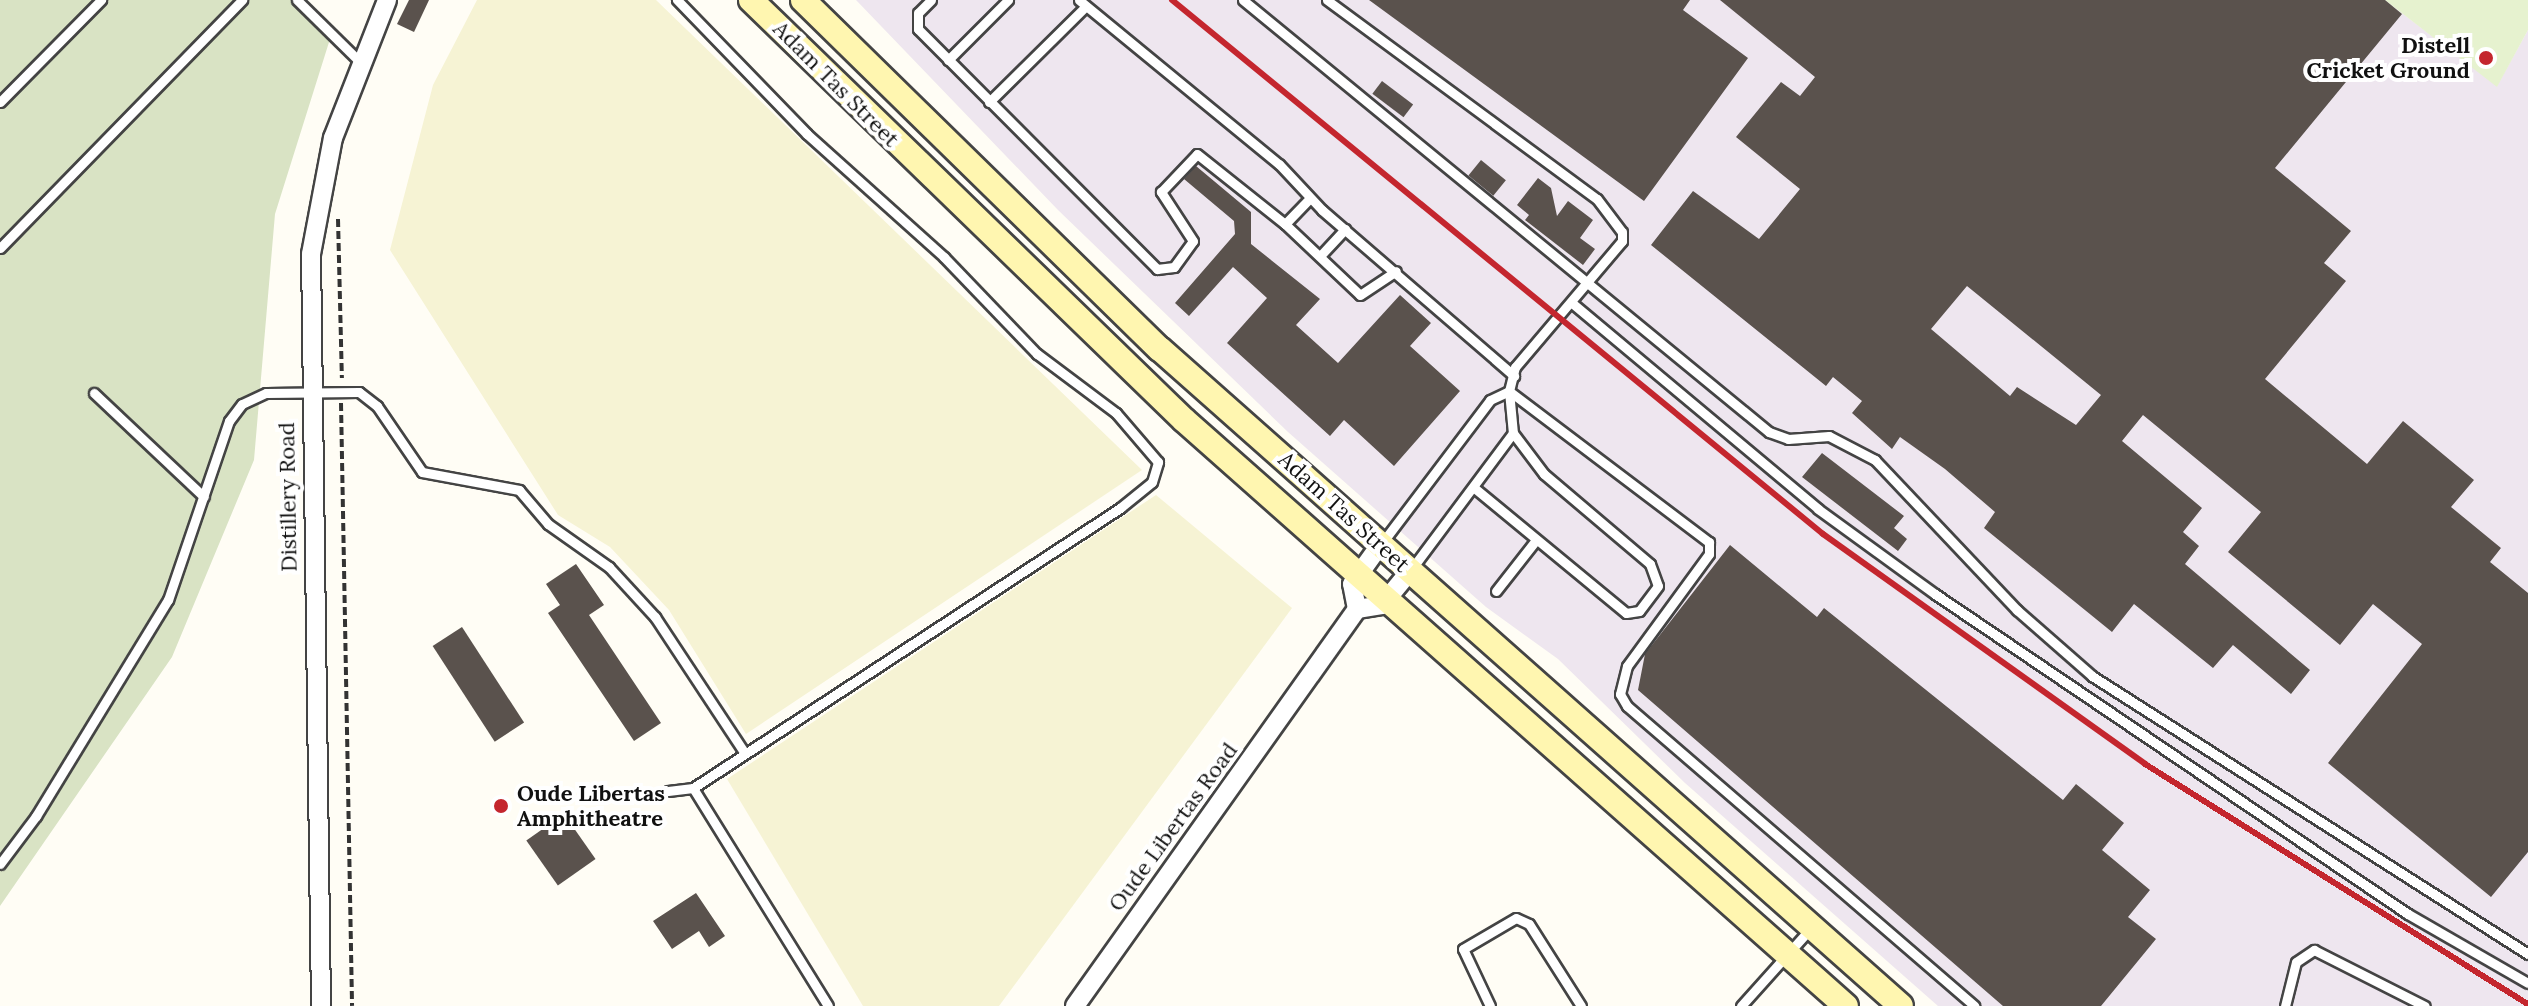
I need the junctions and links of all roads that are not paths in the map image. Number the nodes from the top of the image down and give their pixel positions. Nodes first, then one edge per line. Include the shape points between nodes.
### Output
1 (101, 0) edge
2 (242, 0) edge
3 (297, 0) edge
4 (387, 0) edge
5 (677, 0) edge
6 (751, 0) edge
7 (803, 0) edge
8 (931, 0) edge
9 (1008, 0) edge
10 (1243, 0) edge
11 (1327, 0) edge
12 (1082, 3) edge
13 (948, 60) junction
14 (361, 63) junction
15 (0, 102) edge
16 (989, 102) junction
17 (1310, 198) junction
18 (1285, 224) junction
19 (1345, 229) junction
20 (0, 248) edge
21 (1320, 256) junction
22 (1396, 271) junction
23 (1588, 283) junction
24 (1572, 303) junction
25 (1514, 376) junction
26 (310, 391) junction
27 (1509, 391) junction
28 (94, 393) dead end
29 (1513, 433) junction
30 (1473, 487) junction
31 (204, 497) junction
32 (1536, 540) junction
33 (1380, 545) junction
34 (1410, 571) junction
35 (1359, 575) junction
36 (1496, 591) dead end
37 (1387, 599) junction
38 (1357, 609) junction
39 (744, 752) junction
40 (693, 788) junction
41 (668, 791) dead end
42 (0, 864) edge
43 (1812, 927) junction
44 (1788, 954) junction
45 (2528, 954) edge
46 (2528, 983) edge
47 (321, 1006) edge
48 (828, 1006) edge
49 (1075, 1006) edge
50 (1490, 1006) edge
51 (1581, 1006) edge
52 (1741, 1006) edge
53 (1846, 1006) edge
54 (1901, 1006) edge
55 (1975, 1006) edge
56 (2285, 1006) edge
57 (2425, 1006) edge

1 - 15 lane
2 - 20 lane
3 - 14 lane
4 - 14 street, Distillery Road
5 - 39 lane via 807,134 944,257 1037,354 1116,413 1158,462 1152,482 1120,508
6 - 35 main road, Adam Tas Street via 1091,333
7 - 33 main road, Adam Tas Street via 1160,349
8 - 13 lane via 915,23
9 - 13 lane
10 - 23 lane
11 - 23 lane via 1611,211 1622,241
12 - 16 lane
12 - 17 lane via 1269,155
13 - 16 lane
14 - 26 street, Distillery Road via 320,191 311,254
16 - 18 lane via 1163,272 1193,241 1161,192 1191,156 1204,158
17 - 18 lane
17 - 19 lane
18 - 21 lane
19 - 21 lane
19 - 22 lane
21 - 22 lane via 1364,296
22 - 25 lane
23 - 24 lane
23 - 45 lane via 1769,432 1788,439 1829,436 1875,460 2040,632 2092,676
24 - 25 lane
24 - 46 lane via 1818,509 1947,603 2408,914
25 - 27 lane
26 - 31 lane via 266,393 242,404 229,421
26 - 39 lane via 359,392 377,406 422,472 519,490 548,524 609,567 666,632
26 - 47 street, Distillery Road
27 - 29 lane
27 - 33 lane via 1490,400
27 - 55 lane via 1709,542 1709,554 1627,666 1620,694 1627,706
28 - 31 lane
29 - 30 lane
29 - 32 lane via 1565,496 1650,564 1658,586 1639,611 1626,613
30 - 32 lane
30 - 34 lane
31 - 42 lane via 168,600 36,816
32 - 36 lane
33 - 34 main road, Adam Tas Street
33 - 35 street
34 - 37 street
34 - 43 main road, Adam Tas Street
35 - 37 main road, Adam Tas Street
35 - 38 street via 1352,584
37 - 38 street
37 - 44 main road, Adam Tas Street
38 - 49 street, Oude Libertas Road
39 - 40 lane
40 - 41 lane
40 - 48 lane
43 - 44 lane
43 - 54 main road, Adam Tas Street
44 - 52 lane
44 - 53 main road, Adam Tas Street
50 - 51 lane via 1463,949 1516,918 1529,924
56 - 57 lane via 2296,962 2314,950

